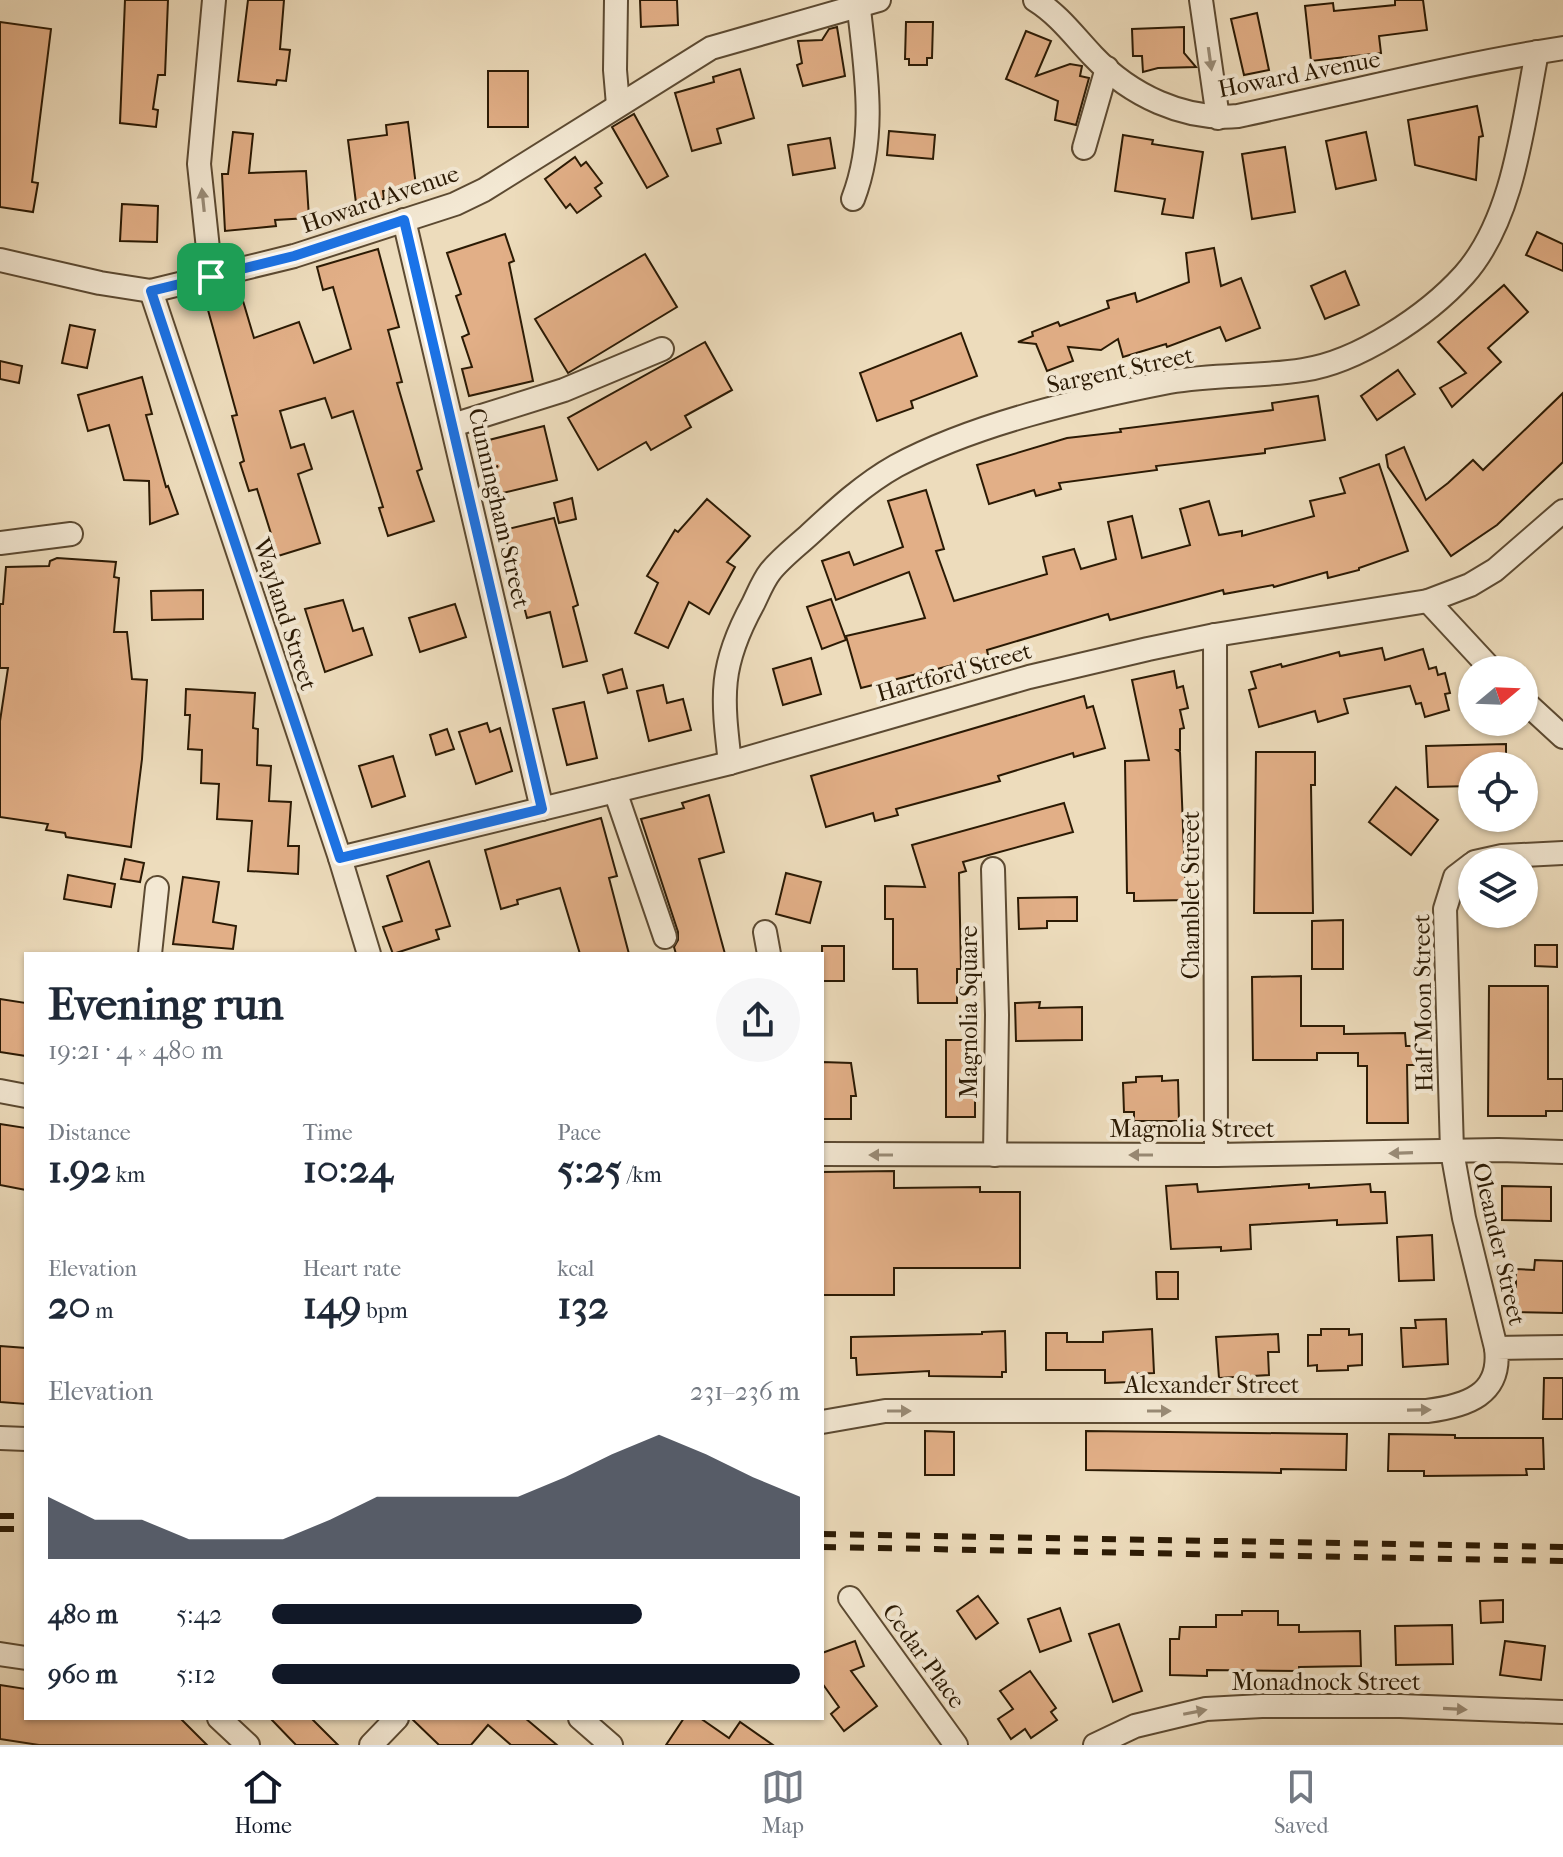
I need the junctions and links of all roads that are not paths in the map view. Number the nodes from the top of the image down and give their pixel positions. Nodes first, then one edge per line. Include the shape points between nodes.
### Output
1 (214, 0) edge
2 (616, 0) edge
3 (1035, 0) edge
4 (1201, 0) edge
5 (865, 1) edge
6 (1563, 48) edge
7 (1537, 52) junction
8 (1107, 68) junction
9 (618, 105) junction
10 (1218, 118) junction
11 (1084, 148) dead end
12 (853, 199) dead end
13 (404, 220) junction
14 (0, 260) edge
15 (211, 277) junction
16 (151, 291) junction
17 (662, 349) dead end
18 (453, 425) junction
19 (1563, 511) edge
20 (71, 534) dead end
21 (0, 543) edge
22 (1428, 601) junction
23 (1215, 635) junction
24 (1479, 656) edge
25 (1538, 714) edge
26 (1563, 737) edge
27 (730, 763) junction
28 (615, 791) junction
29 (542, 809) junction
30 (1563, 853) edge
31 (1538, 854) edge
32 (340, 858) junction
33 (993, 869) dead end
34 (1458, 875) edge
35 (157, 888) dead end
36 (359, 922) junction
37 (665, 937) dead end
38 (150, 952) edge
39 (355, 952) edge
40 (368, 952) edge
41 (0, 1091) edge
42 (24, 1096) edge
43 (1452, 1151) junction
44 (1563, 1152) edge
45 (824, 1154) edge
46 (995, 1155) junction
47 (1216, 1155) junction
48 (1563, 1347) edge
49 (1496, 1348) junction
50 (824, 1422) edge
51 (0, 1438) edge
52 (24, 1439) edge
53 (850, 1598) dead end
54 (0, 1654) edge
55 (24, 1658) edge
56 (1563, 1712) edge
57 (221, 1720) edge
58 (395, 1720) edge
59 (582, 1720) edge
60 (248, 1745) edge
61 (371, 1745) edge
62 (611, 1745) edge
63 (956, 1745) edge
64 (1095, 1745) edge

15 -> 1 street via 199,164
2 - 9 street
3 - 8 street, Howard Avenue
4 -> 10 street
5 - 9 street, Howard Avenue via 711,48
5 - 12 street via 868,123 863,173
6 - 7 street, Howard Avenue
7 - 10 street, Howard Avenue
7 - 27 street, Sargent Street via 1501,212 1465,274 1385,338 1305,370 1173,382 1080,401 935,446 845,501 770,573 738,630 725,673
8 - 10 street, Howard Avenue via 1155,101
8 - 11 street
9 - 13 street, Howard Avenue via 484,190
13 - 15 street, Howard Avenue
13 - 18 street, Cunningham Street
14 - 16 street, Howard Avenue
15 - 16 street, Howard Avenue
16 - 32 street, Wayland Street
17 - 18 street via 564,390
18 - 29 street, Cunningham Street
19 - 22 street, Hartford Street via 1495,570
20 - 21 street
22 - 23 street, Hartford Street
22 - 24 street
23 - 27 street, Hartford Street via 1029,677
23 - 47 street, Chamblet Street
25 - 26 street
27 - 28 street, Hartford Street
28 - 29 street, Hartford Street
28 - 37 street
29 - 32 street, Hartford Street
30 - 31 street, Half Moon Street
32 - 36 street, Wayland Street
33 - 46 street, Magnolia Square
34 - 43 street, Half Moon Street via 1445,909
35 - 38 street
36 - 39 street
36 - 40 street, Wayland Street
41 - 42 street
43 - 44 street, Magnolia Street
43 -> 47 street, Magnolia Street
43 - 49 street, Oleander Street
46 -> 45 street, Magnolia Street
47 -> 46 street, Magnolia Street
48 - 49 street
50 -> 49 street, Alexander Street via 885,1411 1427,1411 1479,1397 1498,1363
51 - 52 street
53 - 63 street, Cedar Place
54 - 55 street
64 -> 56 street, Monadnock Street via 1135,1726 1206,1709 1400,1706
57 - 60 street
58 - 61 street
59 - 62 street

